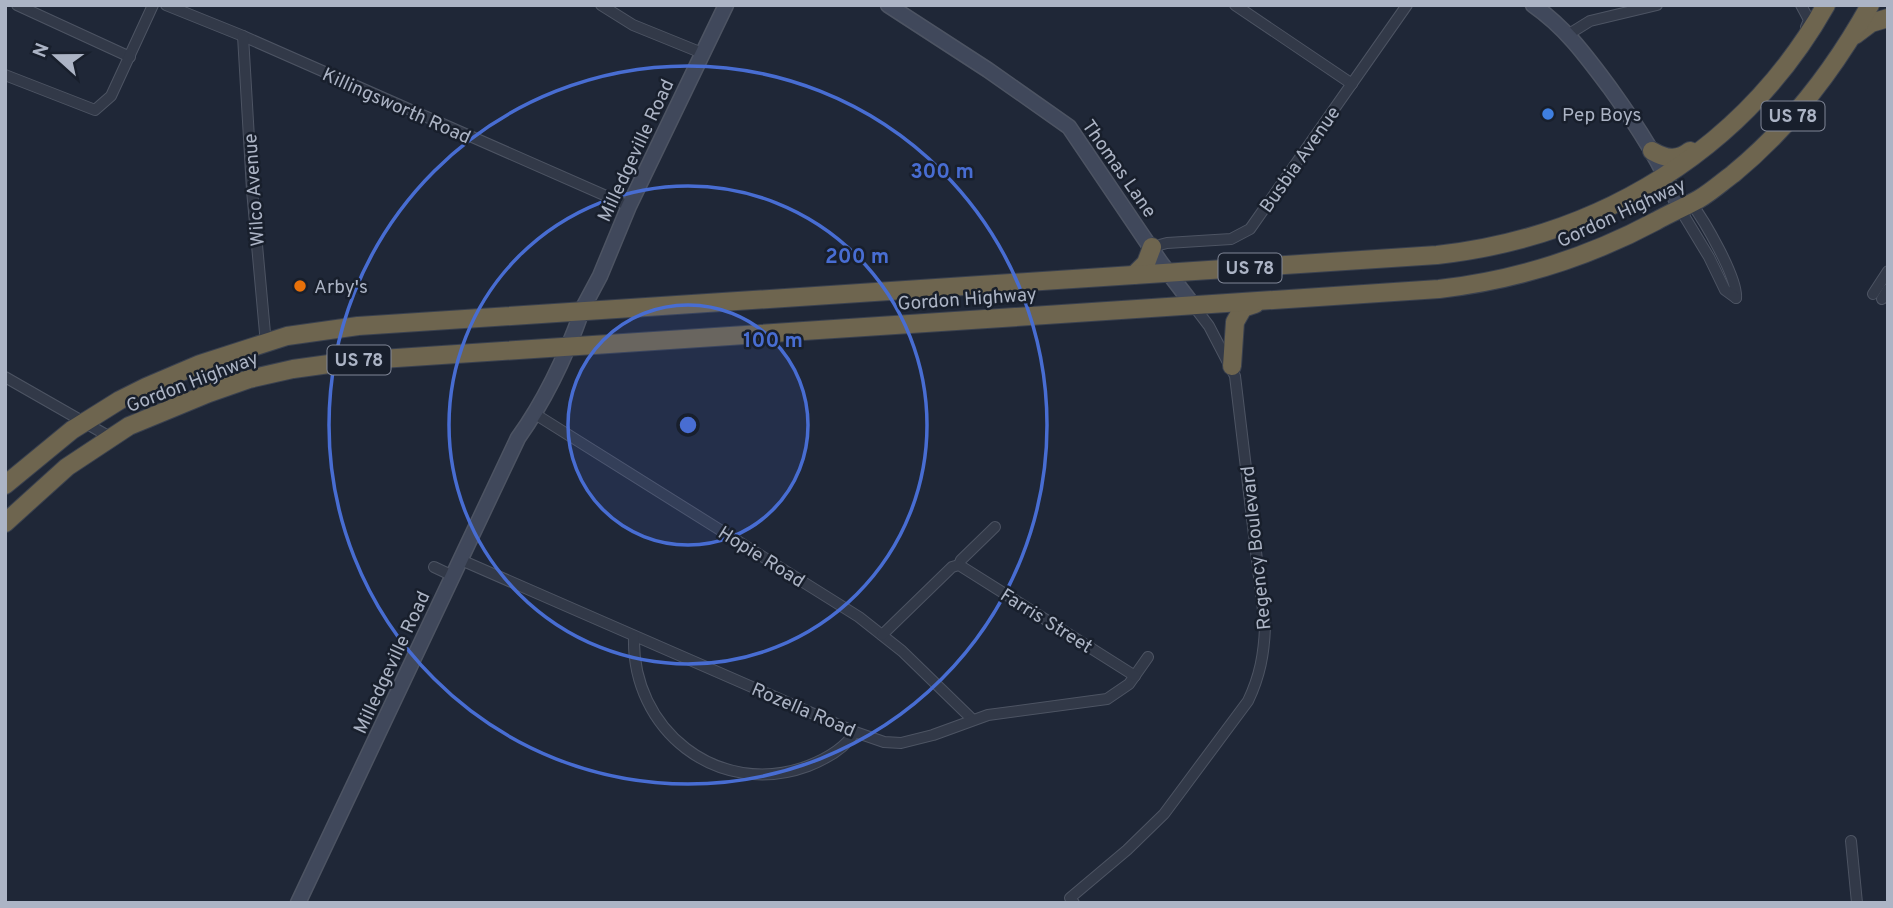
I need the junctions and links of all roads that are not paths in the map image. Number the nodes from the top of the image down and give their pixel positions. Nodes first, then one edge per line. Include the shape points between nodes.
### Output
1 (17, 5) edge
2 (153, 5) edge
3 (166, 5) edge
4 (601, 5) edge
5 (726, 5) edge
6 (888, 5) edge
7 (1235, 5) edge
8 (1407, 5) edge
9 (1533, 5) edge
10 (1657, 5) edge
11 (1801, 5) edge
12 (1826, 5) edge
13 (1870, 5) edge
14 (1888, 18) edge
15 (1569, 34) junction
16 (243, 36) junction
17 (1848, 43) junction
18 (1800, 46) junction
19 (702, 53) junction
20 (130, 57) junction
21 (5, 75) edge
22 (1352, 84) junction
23 (1744, 113) junction
24 (1652, 151) junction
25 (1667, 175) junction
26 (629, 206) junction
27 (1685, 206) junction
28 (1152, 247) junction
29 (1714, 255) junction
30 (1888, 271) edge
31 (1169, 273) junction
32 (1134, 275) junction
33 (1888, 289) edge
34 (1265, 301) junction
35 (1193, 305) junction
36 (582, 311) junction
37 (266, 344) junction
38 (564, 346) junction
39 (1232, 366) junction
40 (5, 377) edge
41 (535, 414) junction
42 (85, 421) junction
43 (110, 437) junction
44 (518, 438) junction
45 (5, 485) edge
46 (5, 523) edge
47 (995, 527) dead end
48 (461, 560) junction
49 (959, 565) junction
50 (434, 567) dead end
51 (453, 576) junction
52 (882, 635) junction
53 (634, 636) junction
54 (1148, 657) dead end
55 (1135, 676) junction
56 (972, 719) junction
57 (855, 732) junction
58 (1851, 841) dead end
59 (1072, 901) edge
60 (298, 903) edge
61 (1857, 903) edge

1 - 20 street
2 - 20 street
3 - 16 street, Killingsworth Road
4 - 19 street via 633,25
5 - 19 street, Milledgeville Road
6 - 28 street, Thomas Lane via 1069,127
7 - 22 street
8 - 22 street, Busbia Avenue
9 - 15 street
10 - 15 street via 1590,21
11 - 18 street via 1809,20
12 - 18 highway, Gordon Highway / US 78
13 - 17 highway, Gordon Highway / US 78
14 - 17 highway via 1862,28
15 - 24 street
16 - 26 street, Killingsworth Road
16 - 37 street, Wilco Avenue
17 - 27 highway, Gordon Highway / US 78 via 1809,97 1767,143 1724,181
18 - 23 highway, Gordon Highway / US 78
19 - 26 street, Milledgeville Road
20 - 21 street via 111,96 95,110
22 - 28 street, Busbia Avenue via 1250,229 1231,239
23 - 24 highway via 1681,157 1664,158
23 - 25 highway, Gordon Highway / US 78
24 - 25 street
25 - 27 street
25 - 31 highway, Gordon Highway / US 78 via 1594,215 1507,244 1437,255
26 - 36 street, Milledgeville Road
27 - 29 street via 1710,233
27 - 34 highway, Gordon Highway / US 78 via 1592,253 1496,281
28 - 31 street, Thomas Lane
28 - 32 highway
29 - 29 street via 1725,290 1736,298 1736,285
30 - 33 street via 1877,296
31 - 32 highway, Gordon Highway / US 78
31 - 35 street, Thomas Lane
32 - 36 highway, Gordon Highway / US 78
34 - 35 highway, Gordon Highway / US 78
34 - 39 highway via 1247,306 1238,317
35 - 38 highway, Gordon Highway / US 78
35 - 39 street, Regency Boulevard
36 - 37 highway, Gordon Highway / US 78 via 330,329
36 - 38 street, Milledgeville Road
37 - 42 highway, Gordon Highway / US 78 via 173,375
38 - 41 street, Milledgeville Road
38 - 43 highway, Gordon Highway / US 78 via 351,361 279,371 209,393
38 - 44 street, Milledgeville Road via 521,422
39 - 59 street, Regency Boulevard via 1265,626 1260,671 1241,712 1164,814
40 - 42 street
41 - 44 street, Milledgeville Road
41 - 52 street, Hopie Road
42 - 43 street
42 - 45 highway, Gordon Highway / US 78
43 - 46 highway, Gordon Highway / US 78 via 58,475
44 - 48 street, Milledgeville Road
47 - 49 street
48 - 51 street, Milledgeville Road
48 - 53 street, Rozella Road
49 - 52 street
49 - 55 street, Farris Street
50 - 51 street
51 - 60 street, Milledgeville Road
52 - 56 street, Hopie Road
53 - 57 street, Rozella Road
53 - 57 street via 637,671 649,705 682,748 702,760 744,772 778,774 823,760
54 - 55 street, Rozella Road
55 - 56 street, Rozella Road via 1107,699
56 - 57 street, Rozella Road via 901,743
58 - 61 street

